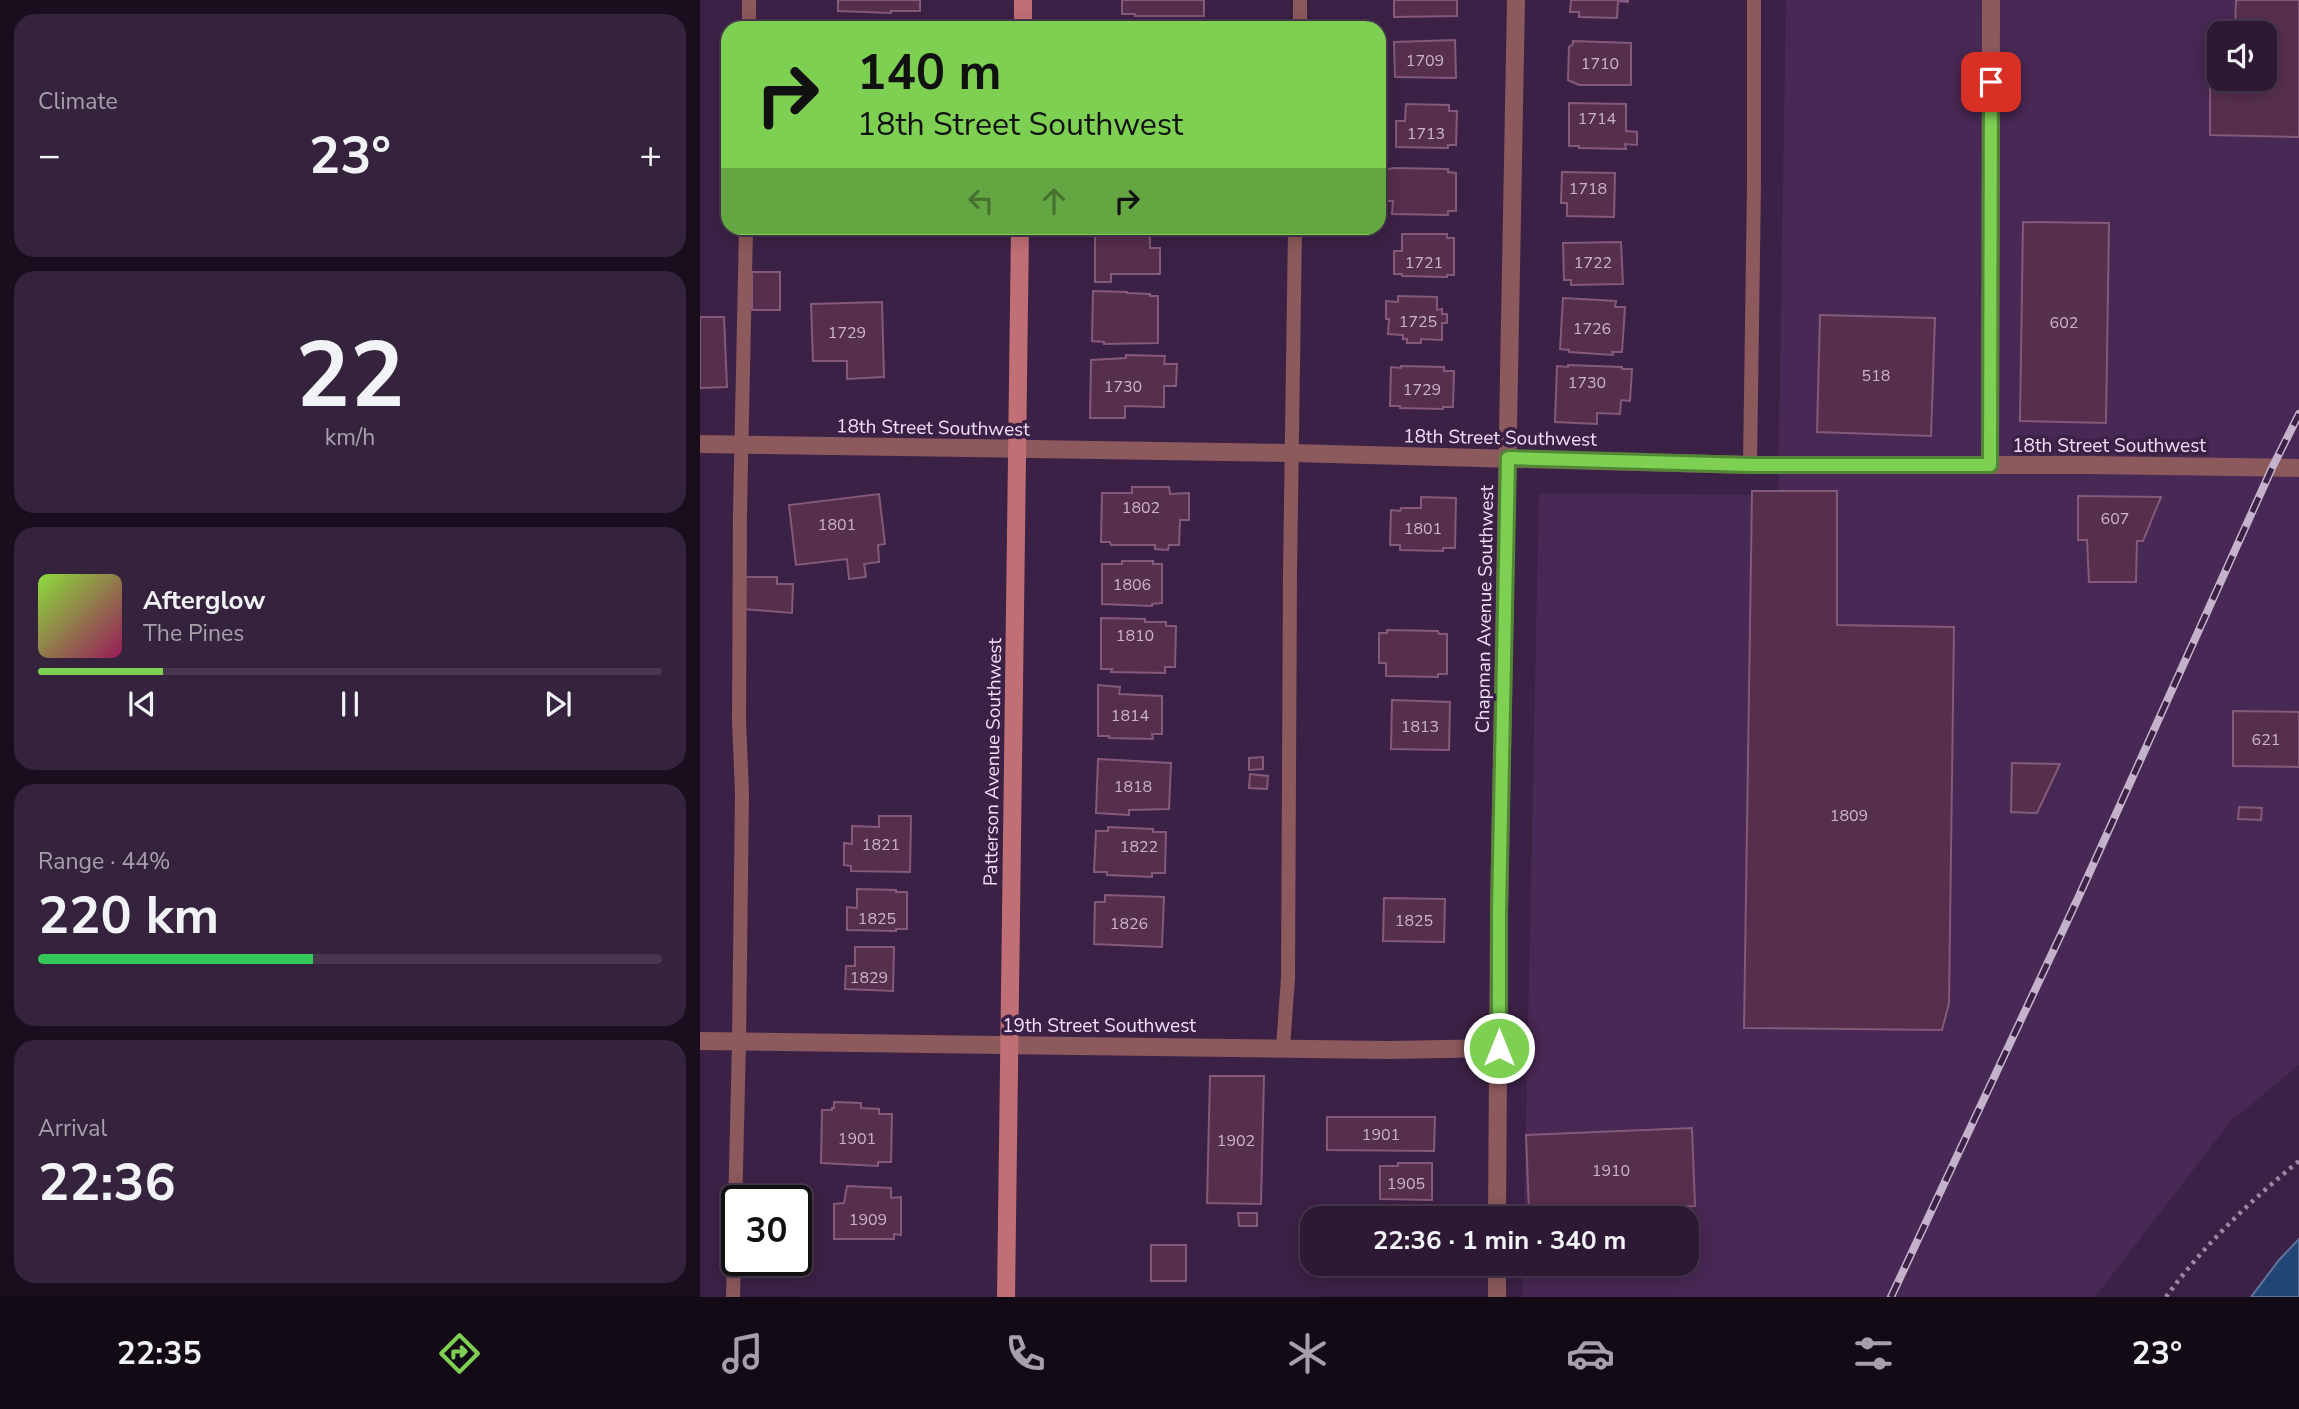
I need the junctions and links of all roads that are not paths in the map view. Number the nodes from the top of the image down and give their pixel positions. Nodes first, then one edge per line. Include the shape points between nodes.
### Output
1 (749, 0) edge
2 (1023, 0) edge
3 (1300, 0) edge
4 (1516, 0) edge
5 (1754, 0) edge
6 (1991, 0) edge
7 (749, 21) edge
8 (1023, 21) edge
9 (1300, 21) edge
10 (746, 235) edge
11 (1020, 235) edge
12 (1295, 235) edge
13 (700, 444) edge
14 (743, 444) junction
15 (1018, 450) junction
16 (1292, 453) junction
17 (1508, 458) junction
18 (1750, 465) junction
19 (1990, 465) junction
20 (2299, 468) edge
21 (700, 1041) edge
22 (739, 1042) junction
23 (1009, 1046) junction
24 (1283, 1048) junction
25 (1499, 1048) junction
26 (1497, 1206) edge
27 (1497, 1276) edge
28 (733, 1297) edge
29 (1006, 1297) edge
30 (1497, 1297) edge

1 - 7 lane
2 - 8 main road
3 - 9 lane
4 - 17 street, Chapman Avenue Southwest
5 - 18 lane
6 - 19 street
10 - 14 lane
11 - 15 main road, Patterson Avenue Southwest
12 - 16 lane
13 - 14 street, 18th Street Southwest
14 - 15 street, 18th Street Southwest
14 - 22 lane
15 - 16 street, 18th Street Southwest
15 - 23 main road, Patterson Avenue Southwest
16 - 17 street, 18th Street Southwest
16 - 24 lane via 1288,978
17 - 18 street, 18th Street Southwest
17 - 25 street, Chapman Avenue Southwest
18 - 19 street, 18th Street Southwest
19 - 20 street, 18th Street Southwest
21 - 22 street, 19th Street Southwest
22 - 23 street, 19th Street Southwest
22 - 28 lane
23 - 24 street, 19th Street Southwest
23 - 29 main road, Patterson Avenue Southwest
24 - 25 street, 19th Street Southwest
25 - 26 street, Chapman Avenue Southwest
27 - 30 street

